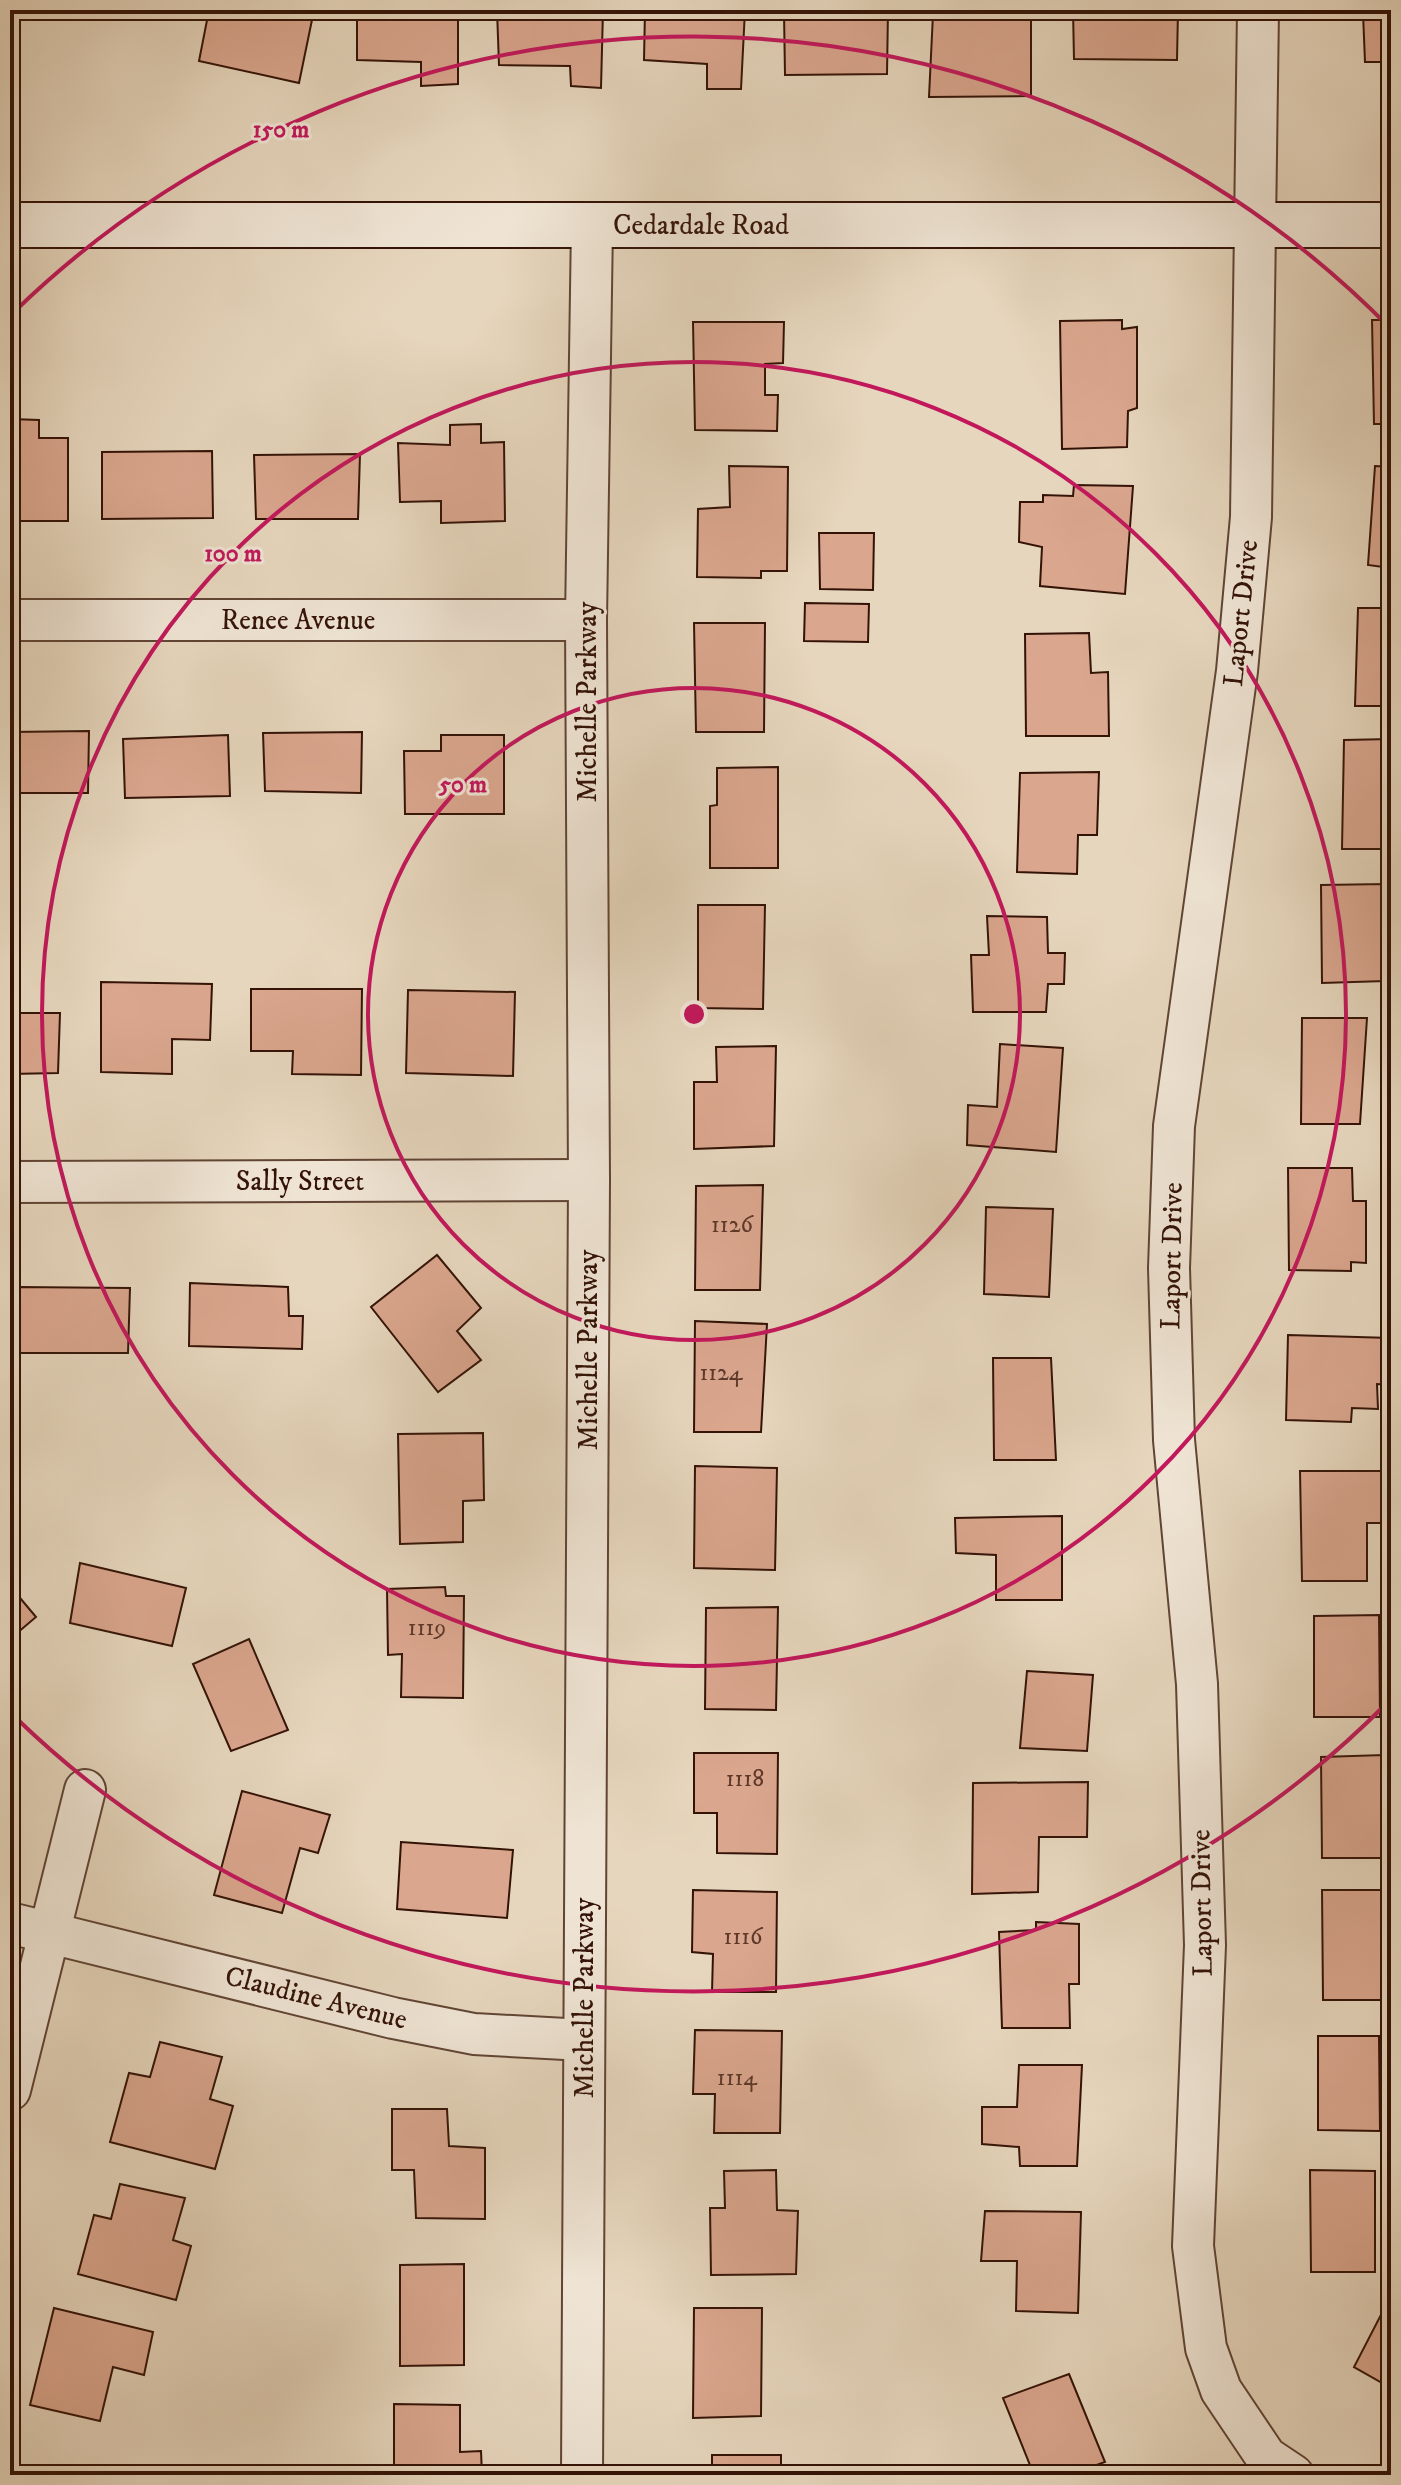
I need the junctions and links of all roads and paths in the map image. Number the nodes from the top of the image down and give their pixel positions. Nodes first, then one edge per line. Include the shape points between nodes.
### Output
1 (1258, 10) edge
2 (10, 225) edge
3 (592, 225) junction
4 (1256, 225) junction
5 (1391, 225) edge
6 (10, 620) edge
7 (586, 620) junction
8 (589, 1180) junction
9 (10, 1182) edge
10 (85, 1790) dead end
11 (10, 1923) edge
12 (51, 1933) junction
13 (584, 2040) junction
14 (10, 2090) edge
15 (582, 2475) edge
16 (1293, 2475) edge

1 - 4 street, Laport Drive
2 - 3 street, Cedardale Road
3 - 4 street, Cedardale Road
3 - 7 street, Michelle Parkway
4 - 5 street, Cedardale Road
4 - 16 street, Laport Drive via 1251,517 1237,671 1174,1126 1169,1268 1174,1440 1197,1684 1205,1945 1193,2246 1206,2348 1221,2390 1266,2457
6 - 7 street, Renee Avenue
7 - 8 street, Michelle Parkway
8 - 9 street, Sally Street
8 - 13 street, Michelle Parkway
10 - 12 street
11 - 12 street, Claudine Avenue
12 - 13 street, Claudine Avenue via 393,2018 474,2034
12 - 14 street
13 - 15 street, Michelle Parkway

